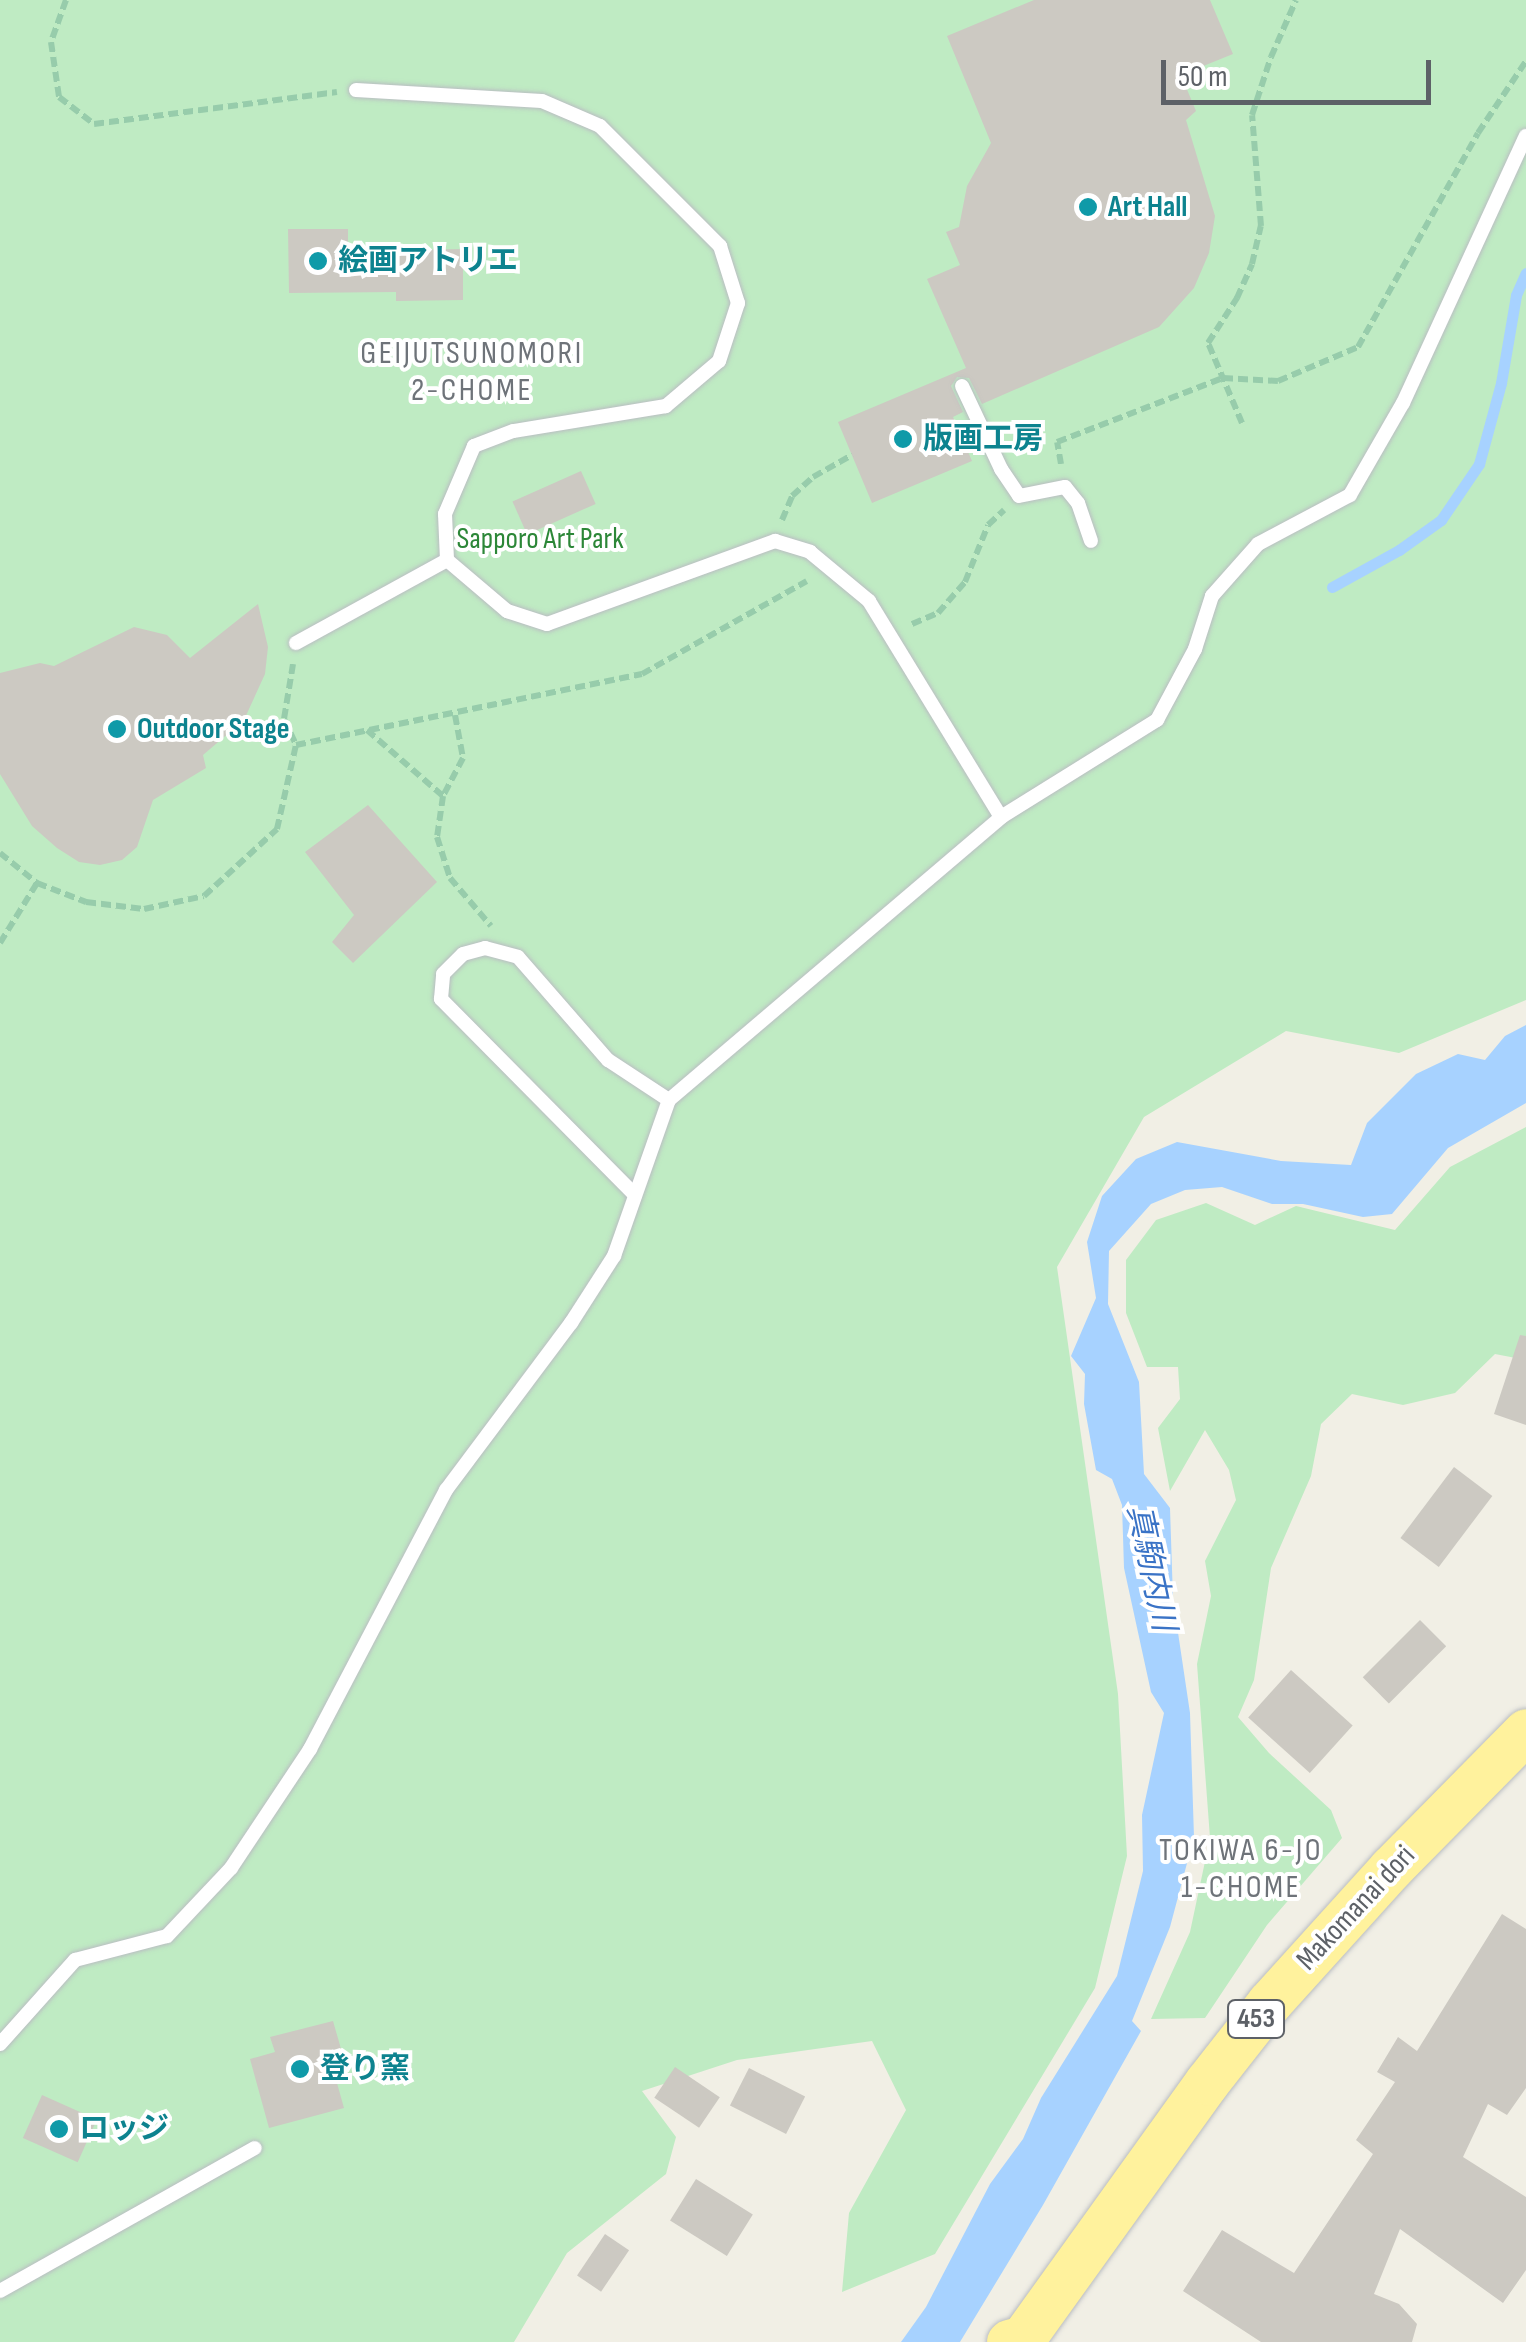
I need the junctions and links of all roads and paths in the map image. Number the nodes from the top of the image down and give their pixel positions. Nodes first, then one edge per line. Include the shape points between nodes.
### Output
1 (66, 0) edge
2 (1296, 0) edge
3 (1526, 61) edge
4 (356, 90) joint
5 (1526, 136) edge
6 (1222, 378) junction
7 (962, 386) dead end
8 (1242, 422) dead end
9 (852, 455) dead end
10 (1065, 486) junction
11 (1019, 496) junction
12 (775, 540) junction
13 (1091, 540) dead end
14 (447, 560) junction
15 (870, 601) junction
16 (889, 634) junction
17 (296, 643) joint
18 (456, 715) junction
19 (366, 729) junction
20 (296, 745) junction
21 (443, 796) junction
22 (1001, 817) junction
23 (0, 853) edge
24 (37, 883) junction
25 (0, 943) edge
26 (518, 956) junction
27 (669, 1100) junction
28 (635, 1195) junction
29 (1526, 1731) edge
30 (0, 2044) edge
31 (255, 2148) dead end
32 (0, 2291) edge
33 (1016, 2340) edge

1 - 4 path via 51,42 59,97 94,124
2 - 6 path via 1252,115 1260,226 1237,298 1208,343
3 - 6 path via 1358,346 1278,381
4 - 14 lane via 542,102 600,126 720,246 738,303 718,361 666,406 513,430 474,446 445,514
5 - 22 lane via 1402,403 1350,495 1258,544 1212,596 1195,649 1156,720
6 - 8 path
6 - 10 path via 1057,442
7 - 11 lane
9 - 12 path via 792,496
10 - 11 lane
10 - 13 lane
11 - 16 path via 988,525 965,582 938,613
12 - 14 lane via 547,624 506,610
12 - 15 lane via 810,552
14 - 17 lane
15 - 16 lane
15 - 18 path via 807,581 642,674
16 - 22 lane
17 - 20 path via 284,719
18 - 19 path
18 - 21 path via 463,758
19 - 20 path
19 - 21 path
20 - 24 path via 277,829 204,896 144,909 86,902
21 - 26 path via 437,838 450,878
22 - 27 lane
23 - 24 path
24 - 25 path
26 - 27 lane via 608,1060
26 - 28 lane via 485,948 463,954 443,974 441,998
27 - 28 lane
28 - 30 lane via 614,1256 446,1490 310,1749 231,1868 168,1936 76,1960
29 - 33 highway, Makomanai dori / 453 via 1270,2003
31 - 32 lane

